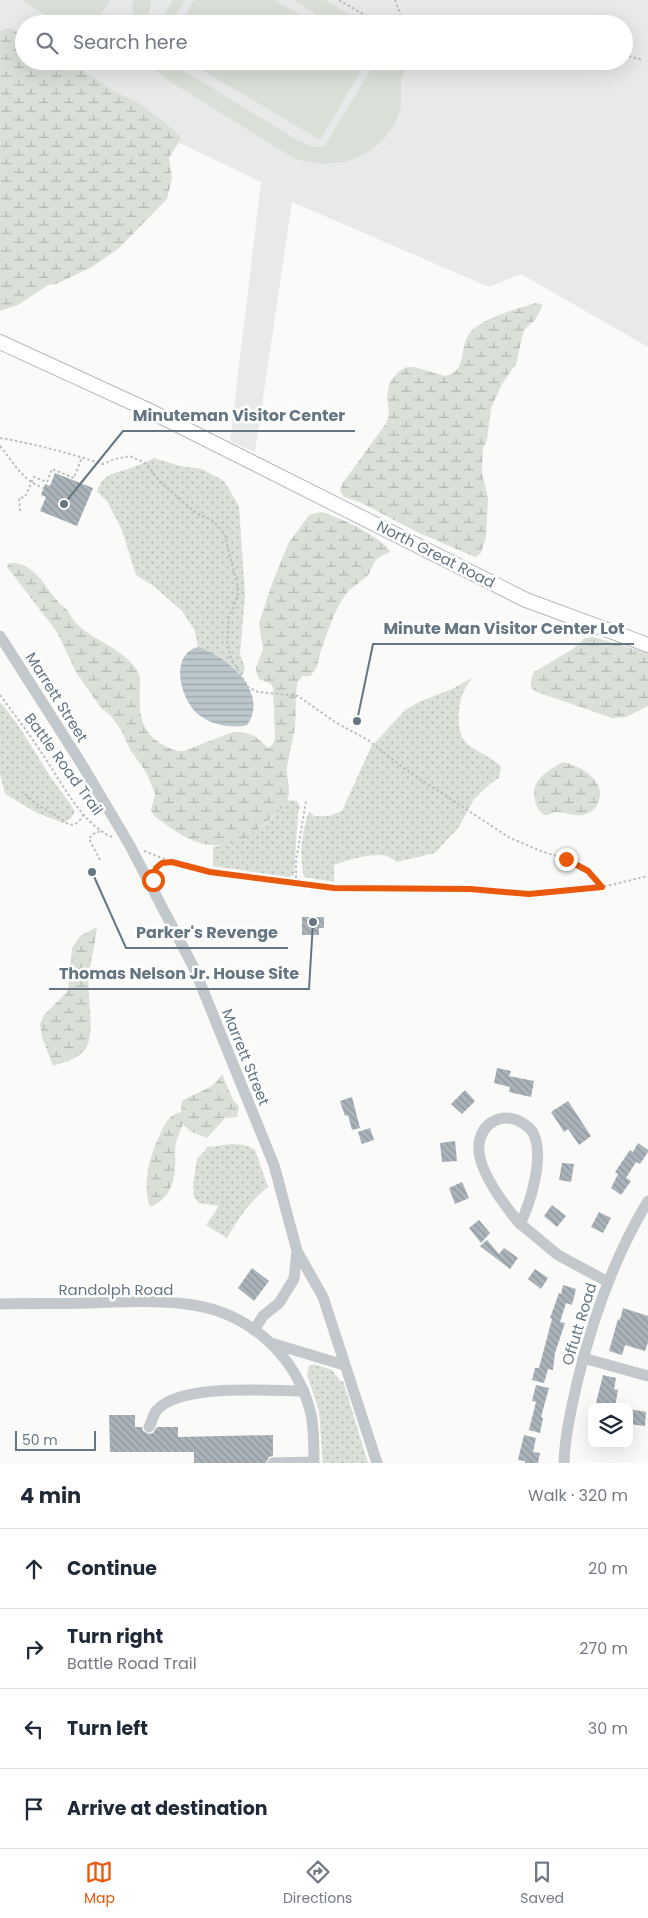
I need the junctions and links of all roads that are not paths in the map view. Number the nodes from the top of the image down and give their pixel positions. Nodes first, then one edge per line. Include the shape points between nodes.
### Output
1 (0, 342) edge
2 (0, 636) edge
3 (648, 645) edge
4 (648, 1201) edge
5 (520, 1224) junction
6 (297, 1251) junction
7 (608, 1282) junction
8 (0, 1304) edge
9 (254, 1330) junction
10 (271, 1342) junction
11 (583, 1358) junction
12 (344, 1365) junction
13 (648, 1376) edge
14 (304, 1391) junction
15 (150, 1427) dead end
16 (314, 1462) edge
17 (273, 1463) edge
18 (377, 1463) edge
19 (564, 1463) edge

1 - 3 main road, North Great Road via 139,406 526,600
2 - 6 street, Marrett Street via 129,844 194,968 269,1152
4 - 7 street, Offutt Road
5 - 5 street via 502,1203 489,1179 479,1145 484,1130 504,1116 527,1125 534,1134 537,1147 535,1179
5 - 7 street via 558,1255
6 - 9 street via 294,1279
6 - 12 street, Marrett Street via 323,1297
7 - 11 street, Offutt Road
8 - 9 street, Randolph Road via 187,1304 213,1310
9 - 10 street, Randolph Road
10 - 12 street
10 - 14 street, Randolph Road via 290,1364
11 - 13 street
11 - 19 street, Offutt Road via 567,1425
12 - 18 street, Marrett Street
14 - 15 street via 185,1395 168,1401 156,1411
14 - 16 street, Randolph Road via 311,1416
16 - 17 street

